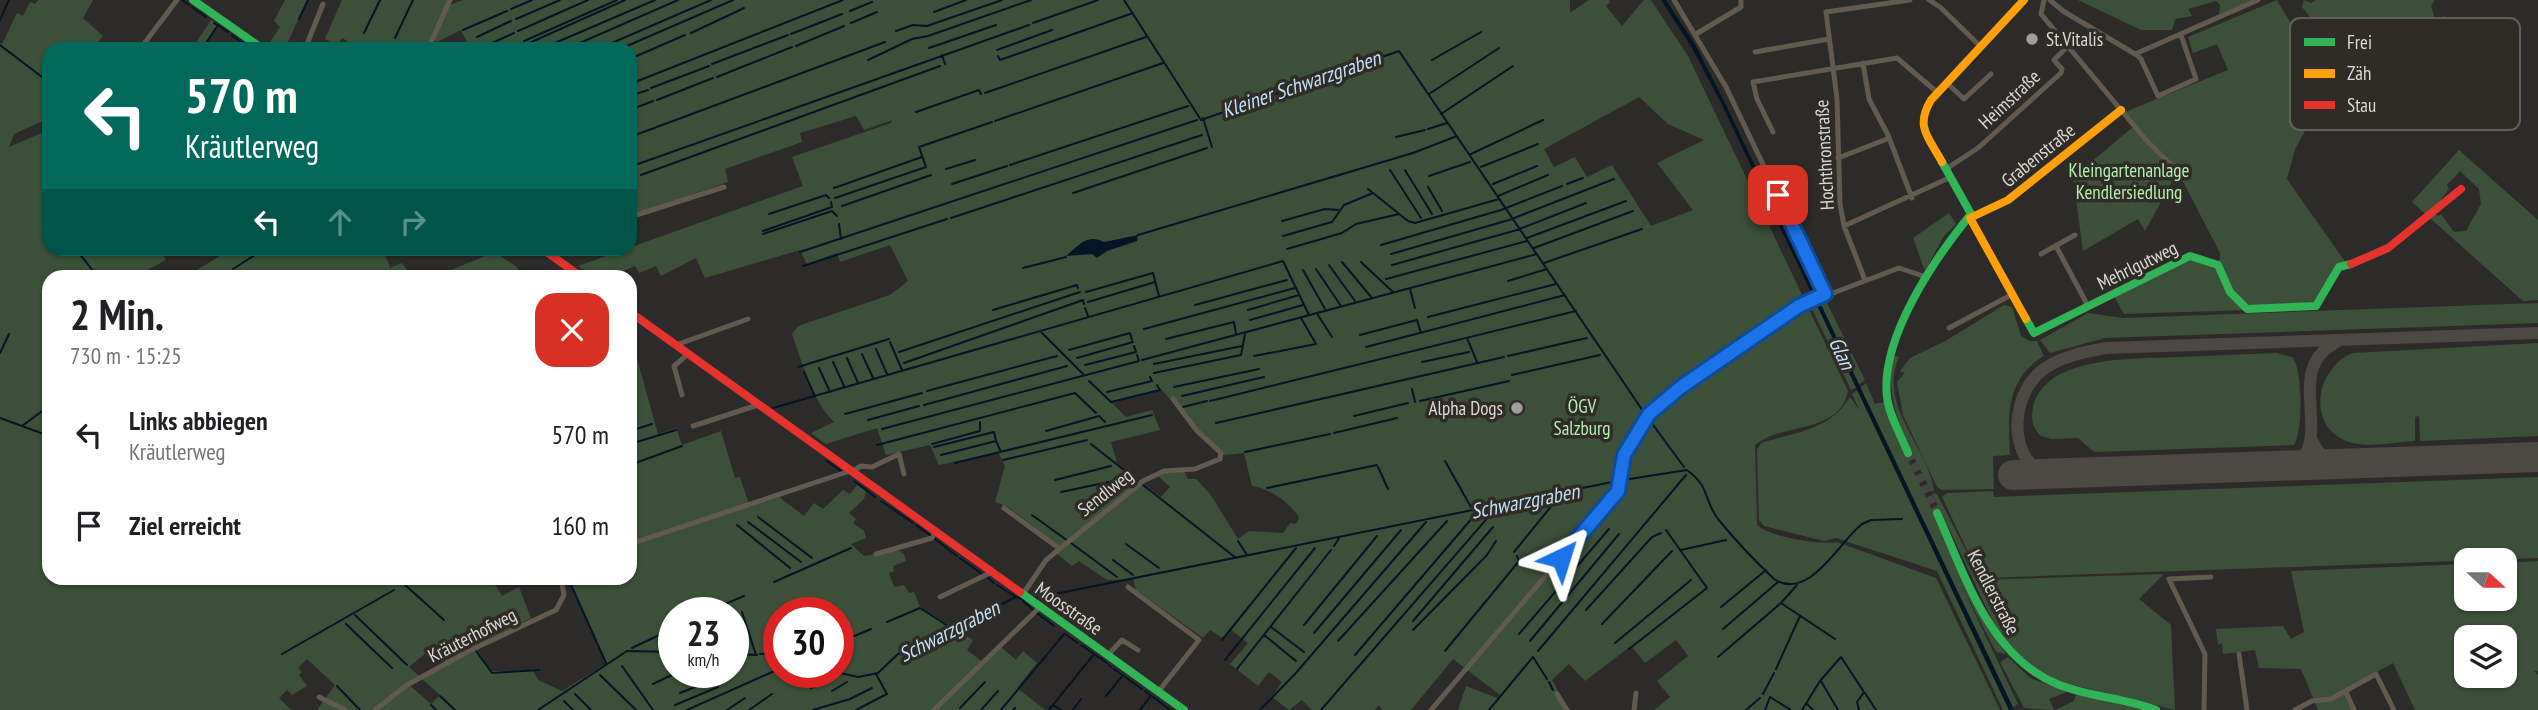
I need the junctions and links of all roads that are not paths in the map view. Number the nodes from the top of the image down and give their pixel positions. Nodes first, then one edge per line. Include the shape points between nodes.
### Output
1 (177, 0) edge
2 (193, 0) edge
3 (450, 0) edge
4 (1674, 0) edge
5 (1741, 0) edge
6 (1910, 0) edge
7 (1928, 0) edge
8 (2024, 0) edge
9 (2044, 0) edge
10 (2050, 0) edge
11 (2258, 0) edge
12 (323, 4) dead end
13 (1696, 34) junction
14 (2181, 35) junction
15 (1829, 39) junction
16 (145, 42) edge
17 (253, 42) edge
18 (308, 42) edge
19 (431, 42) edge
20 (2069, 45) junction
21 (1982, 47) junction
22 (1755, 52) dead end
23 (2135, 54) junction
24 (1863, 63) junction
25 (1833, 67) junction
26 (1991, 74) dead end
27 (1947, 83) junction
28 (1938, 93) junction
29 (2121, 110) junction
30 (1773, 132) dead end
31 (1887, 138) junction
32 (1838, 158) junction
33 (2171, 165) dead end
34 (1946, 169) junction
35 (1951, 177) junction
36 (724, 187) dead end
37 (2461, 189) dead end
38 (1912, 198) junction
39 (637, 215) edge
40 (1970, 218) junction
41 (1844, 226) junction
42 (2075, 235) dead end
43 (2056, 246) junction
44 (2041, 254) dead end
45 (554, 256) edge
46 (572, 270) edge
47 (1926, 276) junction
48 (1865, 280) junction
49 (2013, 294) junction
50 (1824, 295) junction
51 (2088, 306) junction
52 (637, 317) edge
53 (748, 319) dead end
54 (1950, 328) dead end
55 (676, 345) junction
56 (688, 354) junction
57 (682, 395) dead end
58 (1173, 399) dead end
59 (758, 405) junction
60 (693, 426) dead end
61 (1908, 453) tunnel mouth
62 (851, 472) junction
63 (904, 474) dead end
64 (1004, 508) dead end
65 (1937, 513) tunnel mouth
66 (935, 532) junction
67 (637, 542) edge
68 (1060, 549) junction
69 (876, 554) dead end
70 (992, 572) junction
71 (2211, 577) dead end
72 (563, 585) edge
73 (1128, 587) dead end
74 (1023, 594) junction
75 (940, 597) dead end
76 (1040, 607) junction
77 (1138, 650) dead end
78 (2239, 654) dead end
79 (1108, 655) junction
80 (1158, 692) junction
81 (2346, 692) junction
82 (1558, 694) dead end
83 (1636, 694) dead end
84 (319, 697) dead end
85 (2312, 701) junction
86 (345, 710) edge
87 (375, 710) edge
88 (934, 710) edge
89 (1184, 710) edge
90 (1431, 710) edge
91 (1567, 710) edge
92 (1634, 710) edge
93 (2156, 710) edge
94 (2204, 710) edge
95 (2247, 710) edge
96 (2295, 710) edge
97 (2316, 710) edge
98 (2354, 710) edge
99 (2394, 710) edge

1 - 16 street
2 - 17 street
3 - 19 street
4 - 13 street
5 - 13 street via 1741,7
6 - 15 street, Hochthronstraße via 1826,12
7 - 21 street
8 - 21 street
9 - 20 street via 2040,13
10 - 23 street
11 - 14 street
12 - 18 street
13 - 50 street via 1726,87
14 - 23 street
14 - 23 street via 2196,79 2158,96
15 - 22 street
15 - 25 street, Hochthronstraße
20 - 29 street
20 - 34 street, Heimstraße via 2054,60 2061,73 1978,148
21 - 27 street
24 - 25 street
24 - 28 street via 1899,58
24 - 31 street via 1869,99
25 - 30 street via 1753,82
25 - 32 street, Hochthronstraße
26 - 27 street via 1964,99
27 - 28 street
28 - 34 street via 1924,109 1921,121
29 - 33 street
29 - 40 street, Grabenstraße via 2008,200
31 - 32 street
31 - 38 street
32 - 41 street, Hochthronstraße
34 - 35 street
35 - 38 street
35 - 40 street
36 - 39 street
37 - 51 street, Mehrlgutweg via 2388,248 2339,267 2316,306 2247,309 2230,292 2218,265 2194,256
38 - 41 street
40 - 47 street via 1947,240
40 - 49 street
41 - 48 street, Hochthronstraße
42 - 43 street
43 - 44 street
43 - 51 street, Mehrlgutweg
45 - 46 street
47 - 48 street via 1899,268
47 - 61 street via 1894,338 1886,369 1890,411
48 - 50 street
49 - 51 street, Mehrlgutweg via 2034,333
49 - 54 street
50 - 90 street via 1681,387 1647,416 1624,455 1614,496
52 - 55 street, Moosstraße
53 - 55 street
55 - 56 street, Moosstraße
56 - 57 street via 674,366
56 - 59 street, Moosstraße
58 - 68 street, Sendlweg via 1221,453 1220,459 1195,468 1164,471 1140,483
59 - 60 street
59 - 62 street, Moosstraße
62 - 63 street via 899,454
62 - 66 street, Moosstraße
62 - 67 street
64 - 68 street
65 - 93 street, Kendlerstraße via 1993,630 2023,667 2067,688
66 - 69 street via 932,538
66 - 70 street, Moosstraße
68 - 74 street, Sendlweg via 1046,560
70 - 74 street, Moosstraße
70 - 75 street
71 - 94 street via 2169,579 2205,654
72 - 87 street, Kräuterhofweg via 564,595 556,610 407,685
73 - 80 street via 1199,640
74 - 76 street, Moosstraße
76 - 79 street, Moosstraße
76 - 88 street
77 - 79 street via 1122,639
78 - 95 street
79 - 80 street, Moosstraße
80 - 89 street, Moosstraße
81 - 85 street
81 - 98 street
81 - 99 street via 2376,674
82 - 91 street
83 - 92 street
84 - 86 street
85 - 96 street
85 - 97 street

